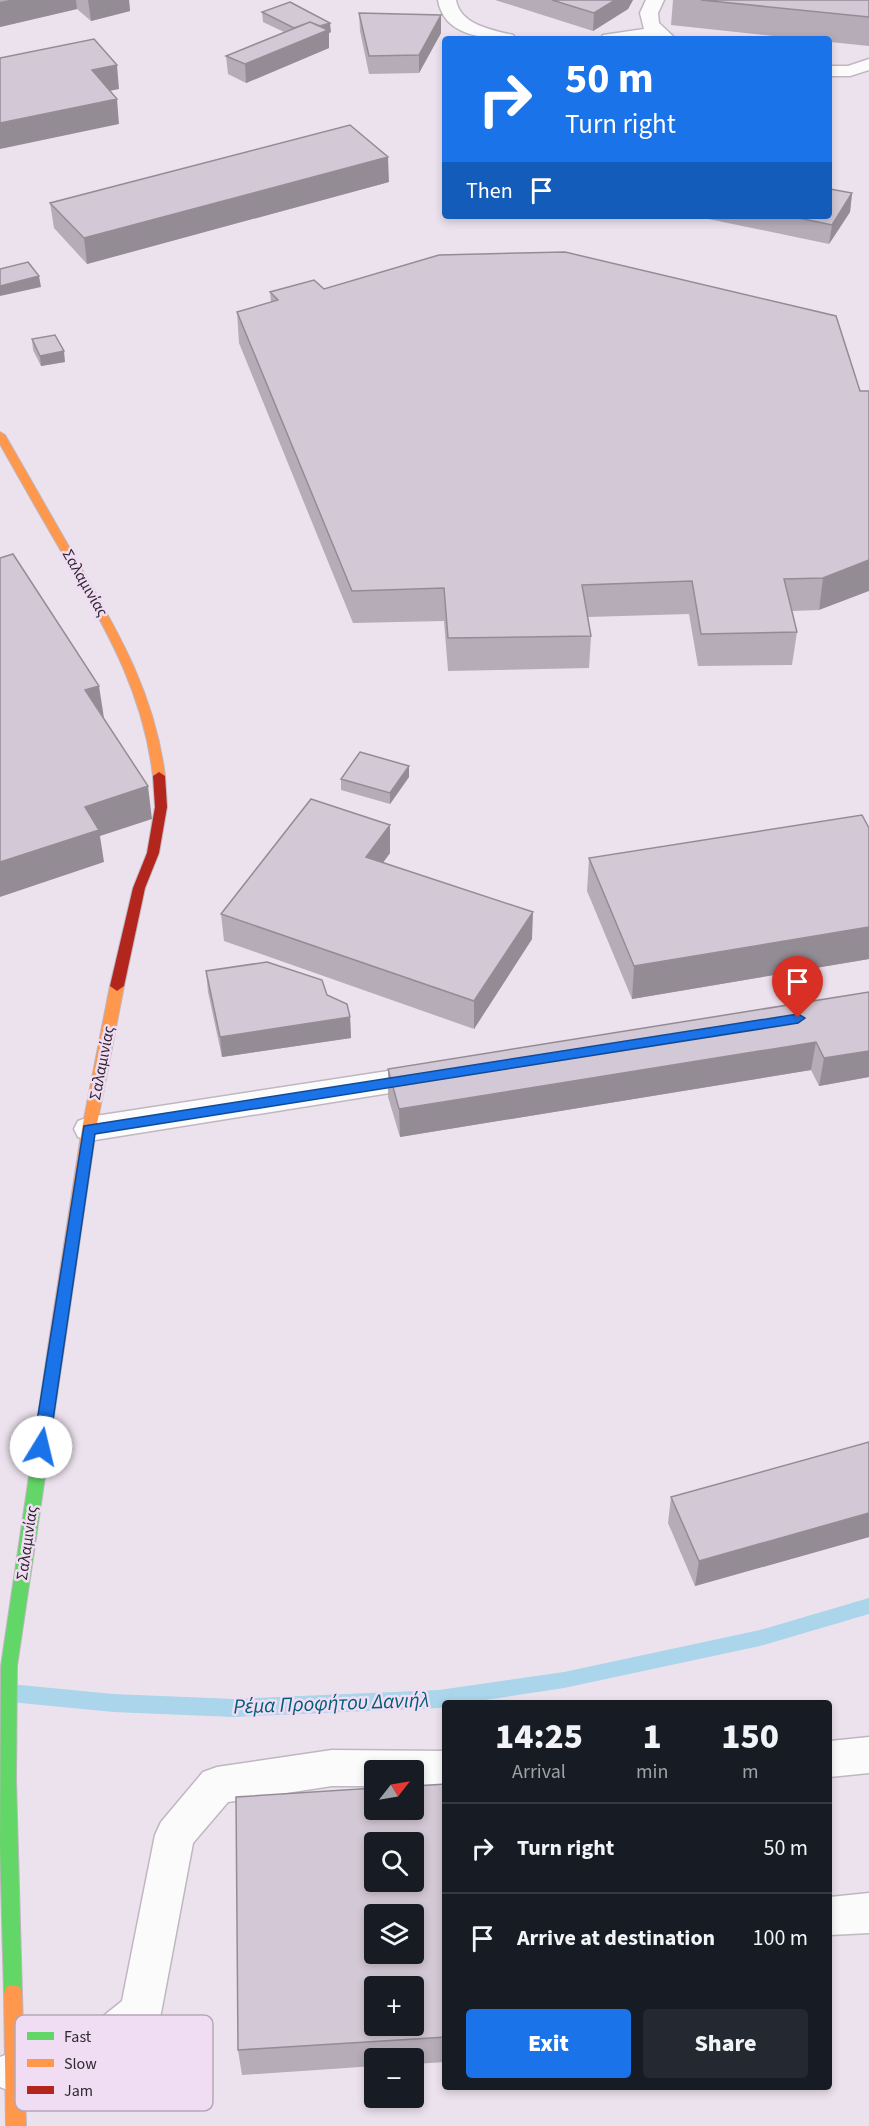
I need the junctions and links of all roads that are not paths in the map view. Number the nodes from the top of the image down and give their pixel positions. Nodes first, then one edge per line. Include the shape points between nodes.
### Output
1 (447, 0) edge
2 (655, 0) edge
3 (496, 36) edge
4 (663, 36) edge
5 (869, 64) edge
6 (832, 71) edge
7 (0, 435) edge
8 (455, 1072) edge
9 (89, 1129) junction
10 (869, 1755) edge
11 (832, 1759) edge
12 (442, 1769) edge
13 (869, 1913) edge
14 (832, 1916) edge
15 (138, 2015) edge
16 (15, 2072) edge
17 (16, 2111) edge
18 (16, 2126) edge

1 - 3 lane via 450,12 460,21
2 - 4 lane via 649,13 650,25
5 - 6 lane via 850,71
7 - 9 street, Σαλαμινίας via 132,670 157,749 161,807 153,853 124,951
8 - 9 lane
9 - 16 street, Σαλαμινίας via 9,1666 6,1732
10 - 11 lane
12 - 15 lane via 332,1768 217,1785 174,1834
13 - 14 lane
17 - 18 street, Σαλαμινίας

